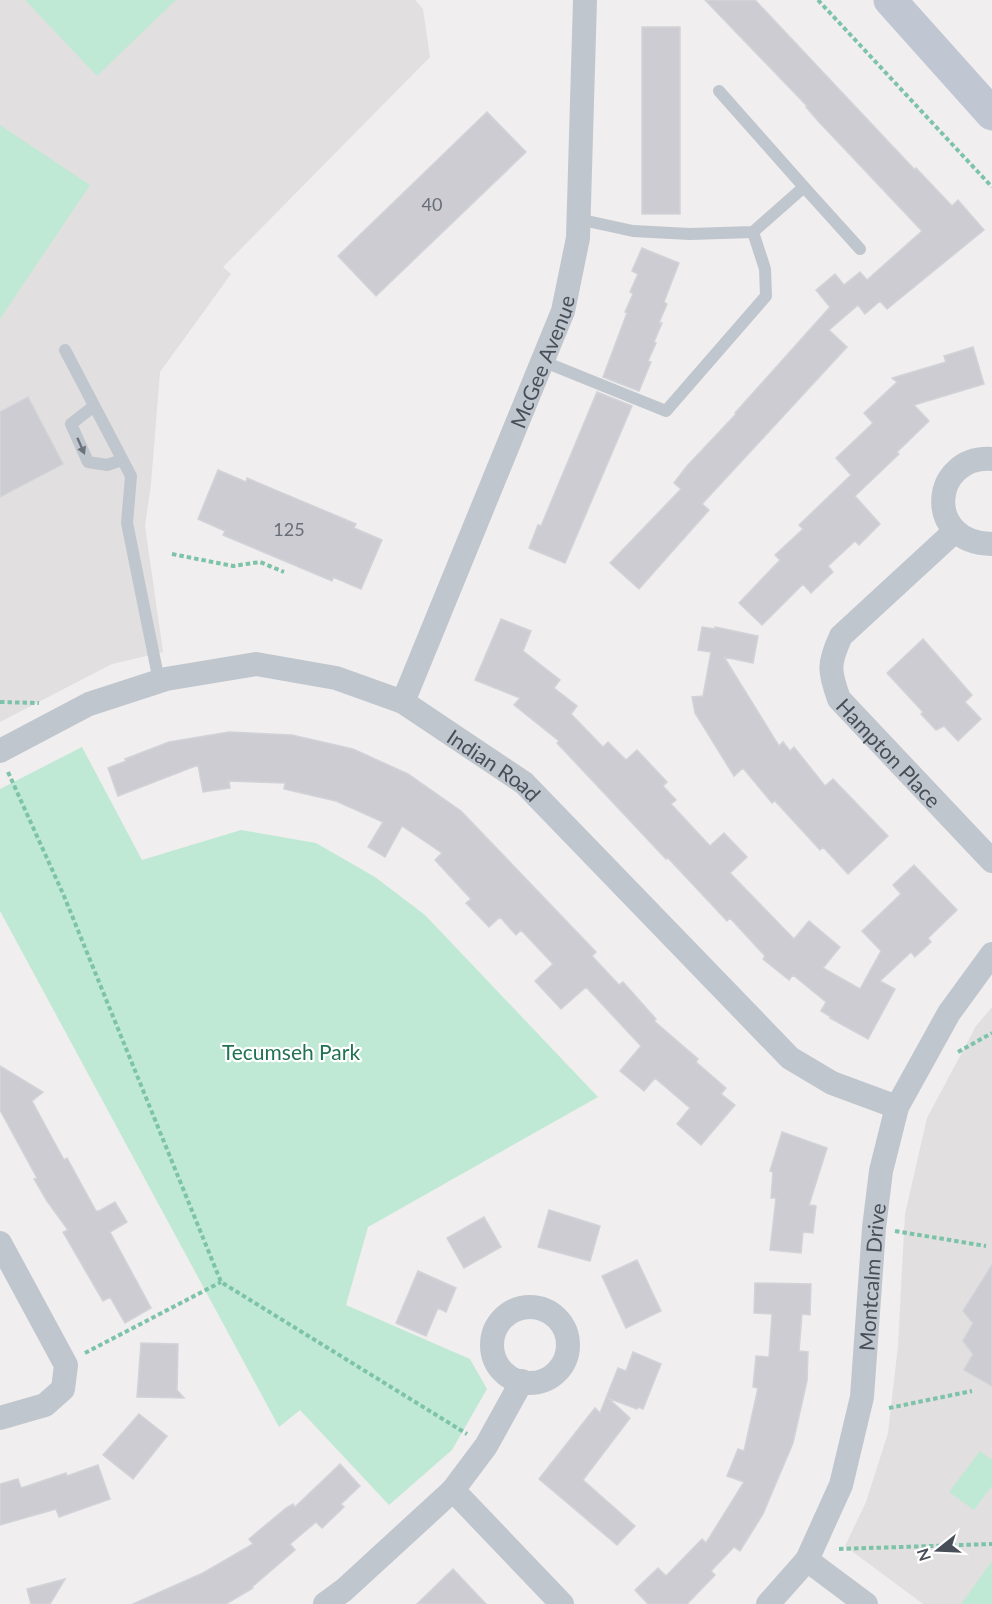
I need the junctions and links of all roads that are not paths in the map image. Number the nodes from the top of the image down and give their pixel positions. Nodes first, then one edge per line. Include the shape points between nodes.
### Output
1 (585, 0) edge
2 (890, 0) edge
3 (718, 91) dead end
4 (992, 114) edge
5 (804, 187) junction
6 (578, 219) junction
7 (753, 232) junction
8 (860, 249) dead end
9 (64, 350) dead end
10 (542, 361) junction
11 (94, 406) junction
12 (992, 459) edge
13 (122, 460) junction
14 (955, 531) junction
15 (992, 543) edge
16 (159, 681) junction
17 (403, 702) junction
18 (2, 757) edge
19 (992, 861) edge
20 (992, 954) edge
21 (897, 1107) junction
22 (0, 1244) edge
23 (522, 1381) dead end
24 (0, 1418) edge
25 (453, 1490) junction
26 (807, 1560) junction
27 (325, 1604) edge
28 (562, 1604) edge
29 (768, 1604) edge
30 (867, 1604) edge

1 - 6 street, McGee Avenue
2 - 4 main road
3 - 5 lane
5 - 7 lane
5 - 8 lane
6 - 7 lane via 633,231
6 - 10 street, McGee Avenue via 578,238 563,311
7 - 10 lane via 765,269 766,296 666,411
9 - 11 lane
10 - 17 street, McGee Avenue
11 - 13 lane
11 -> 13 lane via 71,424 88,462 107,465
12 - 14 street via 970,461 956,471 944,490 944,513
13 - 16 lane via 131,476 127,524
14 - 15 street via 967,540
14 - 19 street, Hampton Place via 841,636 832,654 831,674 839,699
16 - 17 street, Indian Road via 256,664 336,678
16 - 18 street, Indian Road via 89,704
17 - 21 street, Indian Road via 524,783 790,1058 832,1083
20 - 21 street, Montcalm Drive via 949,1012
21 - 26 street, Montcalm Drive via 881,1171 874,1228 862,1397 841,1485
22 - 24 street via 66,1365 63,1389 45,1405
23 - 25 street via 486,1446
25 - 27 street
25 - 28 street
26 - 29 street, Montcalm Drive
26 - 30 street

